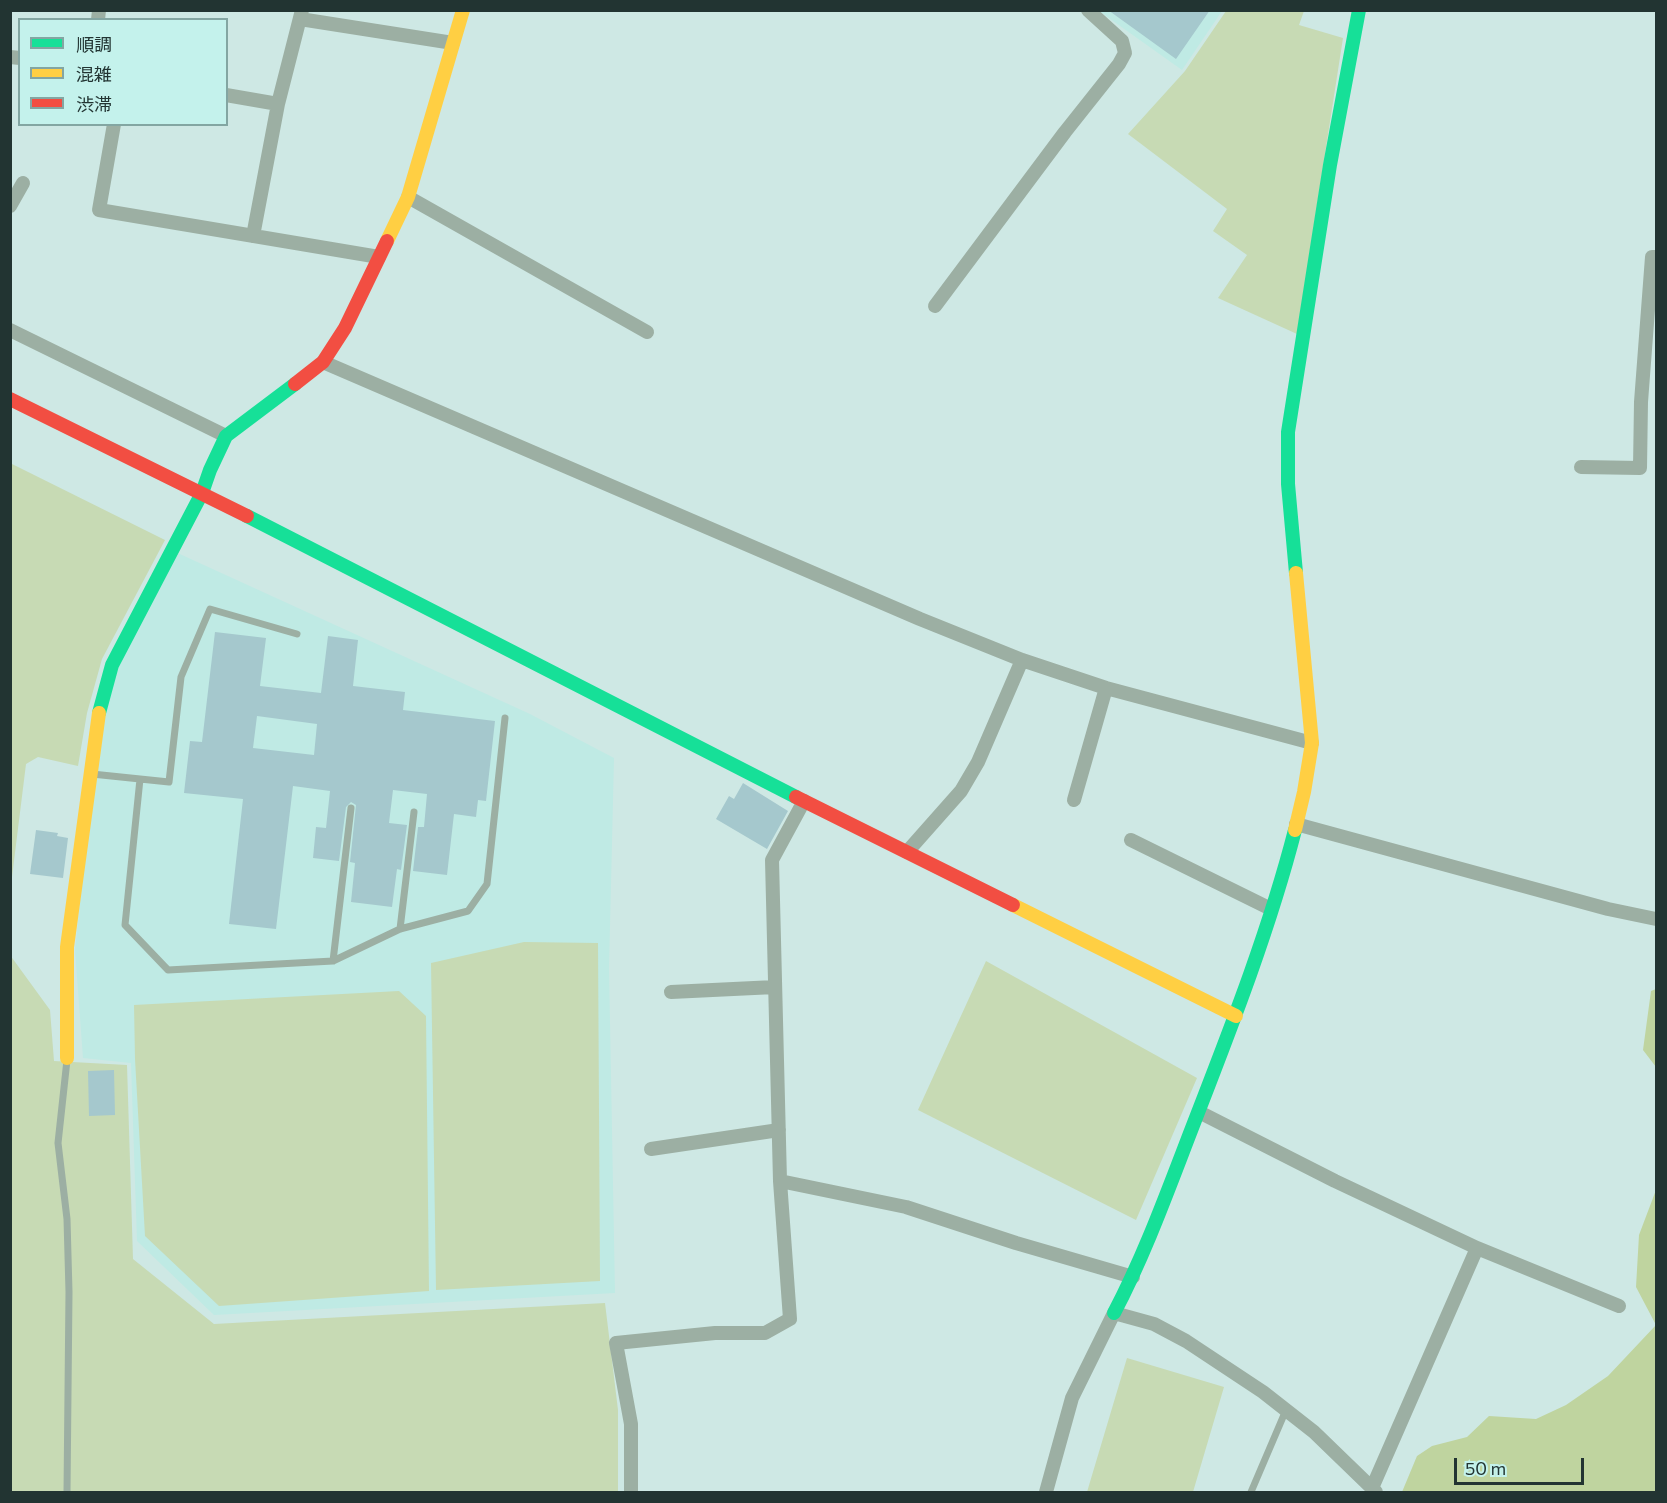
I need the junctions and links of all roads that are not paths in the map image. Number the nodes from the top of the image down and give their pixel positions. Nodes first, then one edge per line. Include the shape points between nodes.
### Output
1 (463, 10) edge
2 (1088, 10) edge
3 (1359, 10) edge
4 (301, 15) edge
5 (453, 42) junction
6 (228, 95) edge
7 (278, 104) junction
8 (114, 126) edge
9 (23, 183) dead end
10 (408, 197) junction
11 (10, 206) edge
12 (253, 236) junction
13 (378, 257) junction
14 (1656, 257) edge
15 (935, 306) dead end
16 (10, 330) edge
17 (647, 332) dead end
18 (323, 362) junction
19 (10, 399) edge
20 (226, 436) junction
21 (1581, 467) dead end
22 (202, 493) junction
23 (297, 634) dead end
24 (1022, 660) junction
25 (1106, 688) junction
26 (505, 717) dead end
27 (1312, 743) junction
28 (92, 774) junction
29 (140, 779) junction
30 (1074, 800) dead end
31 (804, 801) junction
32 (351, 808) dead end
33 (414, 812) dead end
34 (1296, 824) junction
35 (1131, 840) dead end
36 (907, 852) junction
37 (1271, 909) junction
38 (1656, 919) edge
39 (400, 929) junction
40 (333, 961) junction
41 (775, 987) junction
42 (671, 992) dead end
43 (1236, 1016) junction
44 (67, 1058) joint
45 (1198, 1112) junction
46 (779, 1130) junction
47 (651, 1149) dead end
48 (780, 1181) junction
49 (1478, 1248) junction
50 (1133, 1277) junction
51 (1619, 1306) dead end
52 (1114, 1313) junction
53 (1286, 1410) junction
54 (1374, 1490) edge
55 (67, 1492) edge
56 (632, 1492) edge
57 (1046, 1492) edge
58 (1251, 1492) edge

1 - 5 street
2 - 15 street via 1122,40 1125,53
3 - 27 street via 1288,432 1288,484
4 - 5 street
4 - 7 street
5 - 10 street
6 - 7 street
7 - 12 street
8 - 12 street via 99,210
9 - 11 street
10 - 13 street
10 - 17 street
12 - 13 street
13 - 18 street via 345,328
14 - 21 street via 1652,257 1641,402 1640,468
16 - 20 street
18 - 20 street
18 - 24 street
19 - 22 street
20 - 22 street
22 - 28 street via 112,665 100,707
22 - 31 street
23 - 29 lane via 210,609 181,677 169,782
24 - 25 street
24 - 36 street via 967,781
25 - 27 street
25 - 30 street
26 - 39 lane via 488,884 468,911
27 - 34 street
28 - 29 lane
28 - 44 street via 67,947
29 - 40 lane via 125,925 168,970
31 - 36 street
31 - 41 street via 772,860
32 - 40 lane
33 - 39 lane
34 - 37 street
34 - 38 street
35 - 37 street
36 - 43 street
37 - 43 street
39 - 40 lane
41 - 42 street
41 - 46 street
43 - 45 street
44 - 55 lane via 58,1143 69,1281
45 - 49 street
45 - 50 street
46 - 47 street
46 - 48 street
48 - 50 street via 906,1207
48 - 56 street via 790,1319 765,1333 616,1343 631,1424
49 - 51 street
49 - 54 street
50 - 52 street
52 - 53 street via 1154,1324 1186,1341
52 - 57 street via 1072,1398
53 - 54 street
53 - 58 lane

